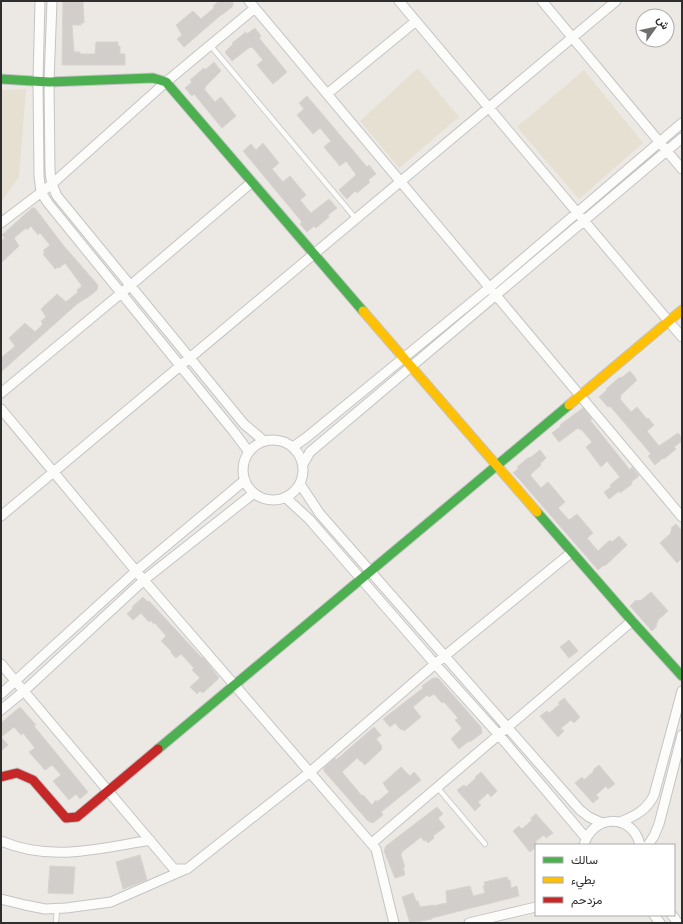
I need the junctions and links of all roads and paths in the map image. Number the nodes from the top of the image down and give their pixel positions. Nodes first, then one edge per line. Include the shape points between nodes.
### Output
1 (40, 1) edge
2 (52, 1) edge
3 (399, 1) edge
4 (542, 1) edge
5 (616, 1) edge
6 (252, 4) edge
7 (416, 21) junction
8 (572, 37) junction
9 (210, 45) junction
10 (1, 79) edge
11 (38, 81) junction
12 (49, 82) junction
13 (166, 82) junction
14 (327, 94) junction
15 (489, 108) junction
16 (682, 123) edge
17 (682, 138) edge
18 (660, 141) junction
19 (667, 151) junction
20 (682, 169) edge
21 (252, 182) junction
22 (400, 182) junction
23 (52, 184) junction
24 (41, 192) junction
25 (577, 212) junction
26 (356, 219) junction
27 (584, 221) junction
28 (1, 223) edge
29 (314, 254) junction
30 (131, 285) junction
31 (489, 288) junction
32 (121, 293) junction
33 (496, 295) junction
34 (682, 310) edge
35 (668, 321) junction
36 (682, 337) edge
37 (190, 358) junction
38 (404, 358) junction
39 (180, 366) junction
40 (411, 366) junction
41 (1, 393) edge
42 (580, 396) junction
43 (1, 409) edge
44 (264, 441) junction
45 (293, 447) junction
46 (249, 452) junction
47 (303, 464) junction
48 (497, 466) junction
49 (54, 472) junction
50 (245, 480) junction
51 (300, 484) junction
52 (254, 493) junction
53 (285, 497) junction
54 (1, 516) edge
55 (682, 518) edge
56 (572, 552) junction
57 (136, 571) junction
58 (371, 571) junction
59 (144, 580) junction
60 (362, 580) junction
61 (632, 621) junction
62 (445, 656) junction
63 (1, 664) edge
64 (436, 664) junction
65 (682, 676) edge
66 (16, 682) junction
67 (235, 685) junction
68 (24, 691) junction
69 (682, 691) edge
70 (1, 694) edge
71 (1, 710) edge
72 (508, 727) junction
73 (499, 735) junction
74 (682, 735) edge
75 (310, 772) junction
76 (1, 777) edge
77 (437, 787) junction
78 (109, 792) junction
79 (620, 822) junction
80 (602, 823) junction
81 (150, 840) junction
82 (1, 841) edge
83 (585, 842) edge
84 (372, 843) junction
85 (485, 844) dead end
86 (640, 844) edge
87 (649, 844) edge
88 (187, 869) junction
89 (1, 899) edge
90 (535, 907) edge
91 (58, 908) junction
92 (56, 923) edge
93 (394, 923) edge
94 (469, 923) edge

1 - 11 street
2 - 12 street
3 - 7 street
4 - 8 street
5 - 8 street
6 - 9 street
6 - 14 street
7 - 14 street
7 - 15 street
8 - 15 street
8 - 18 street
9 - 13 street
9 - 26 lane
10 - 11 street
11 - 12 street
11 - 24 street via 38,176
12 - 13 street via 153,78
12 - 23 street
13 - 21 street
13 - 23 street
14 - 22 street
15 - 22 street
15 - 25 street
16 - 18 street
17 - 19 street
18 - 19 street
18 - 25 street
19 - 20 street
19 - 27 street
21 - 29 street
21 - 30 street
22 - 26 street
22 - 31 street
23 - 24 street
23 - 30 street via 57,196
24 - 28 street
24 - 32 street
25 - 27 street
25 - 31 street
26 - 29 street
27 - 33 street
27 - 35 street
29 - 37 street
29 - 38 street
30 - 32 street
30 - 37 street
31 - 33 street
31 - 38 street
32 - 39 street
32 - 41 street
33 - 40 street
33 - 42 street
34 - 35 street
35 - 36 street
35 - 42 street
37 - 39 street
37 - 44 street via 244,424
38 - 40 street
38 - 45 street
39 - 46 street
39 - 49 street
40 - 47 street via 310,452
40 - 48 street
42 - 48 street
42 - 55 street
43 - 49 street
44 - 45 street via 284,441
44 - 46 street via 255,445
45 - 47 street
46 - 50 street via 244,461
47 - 51 street
48 - 56 street
48 - 58 street
49 - 54 street
49 - 57 street
50 - 52 street
50 - 57 street
51 - 53 street
51 - 58 street via 320,514
52 - 53 street via 269,499
52 - 59 street
53 - 60 street via 309,519
56 - 61 street
56 - 62 street
57 - 59 street
57 - 66 street
58 - 60 street
58 - 62 street
59 - 67 street
59 - 68 street
60 - 64 street
60 - 67 street
61 - 65 street
61 - 72 street
62 - 64 street
62 - 72 street
63 - 66 street
64 - 73 street
64 - 75 street
66 - 68 street
66 - 70 street
67 - 75 street
67 - 78 street
68 - 71 street
68 - 78 street
69 - 79 street via 651,802 641,812
72 - 73 street
72 - 80 street via 580,810
73 - 77 street
73 - 83 street
74 - 87 street via 659,824
75 - 84 street
75 - 88 street
76 - 78 street via 17,772 33,780 66,818 77,818
77 - 84 street
77 - 85 lane
78 - 81 street
79 - 80 street
79 - 86 street via 634,832
80 - 83 street via 595,827
81 - 82 street via 67,853 38,851
81 - 88 street via 174,869
84 - 93 street via 376,849
88 - 91 street via 111,902
89 - 91 street via 25,906
90 - 94 street
91 - 92 lane

